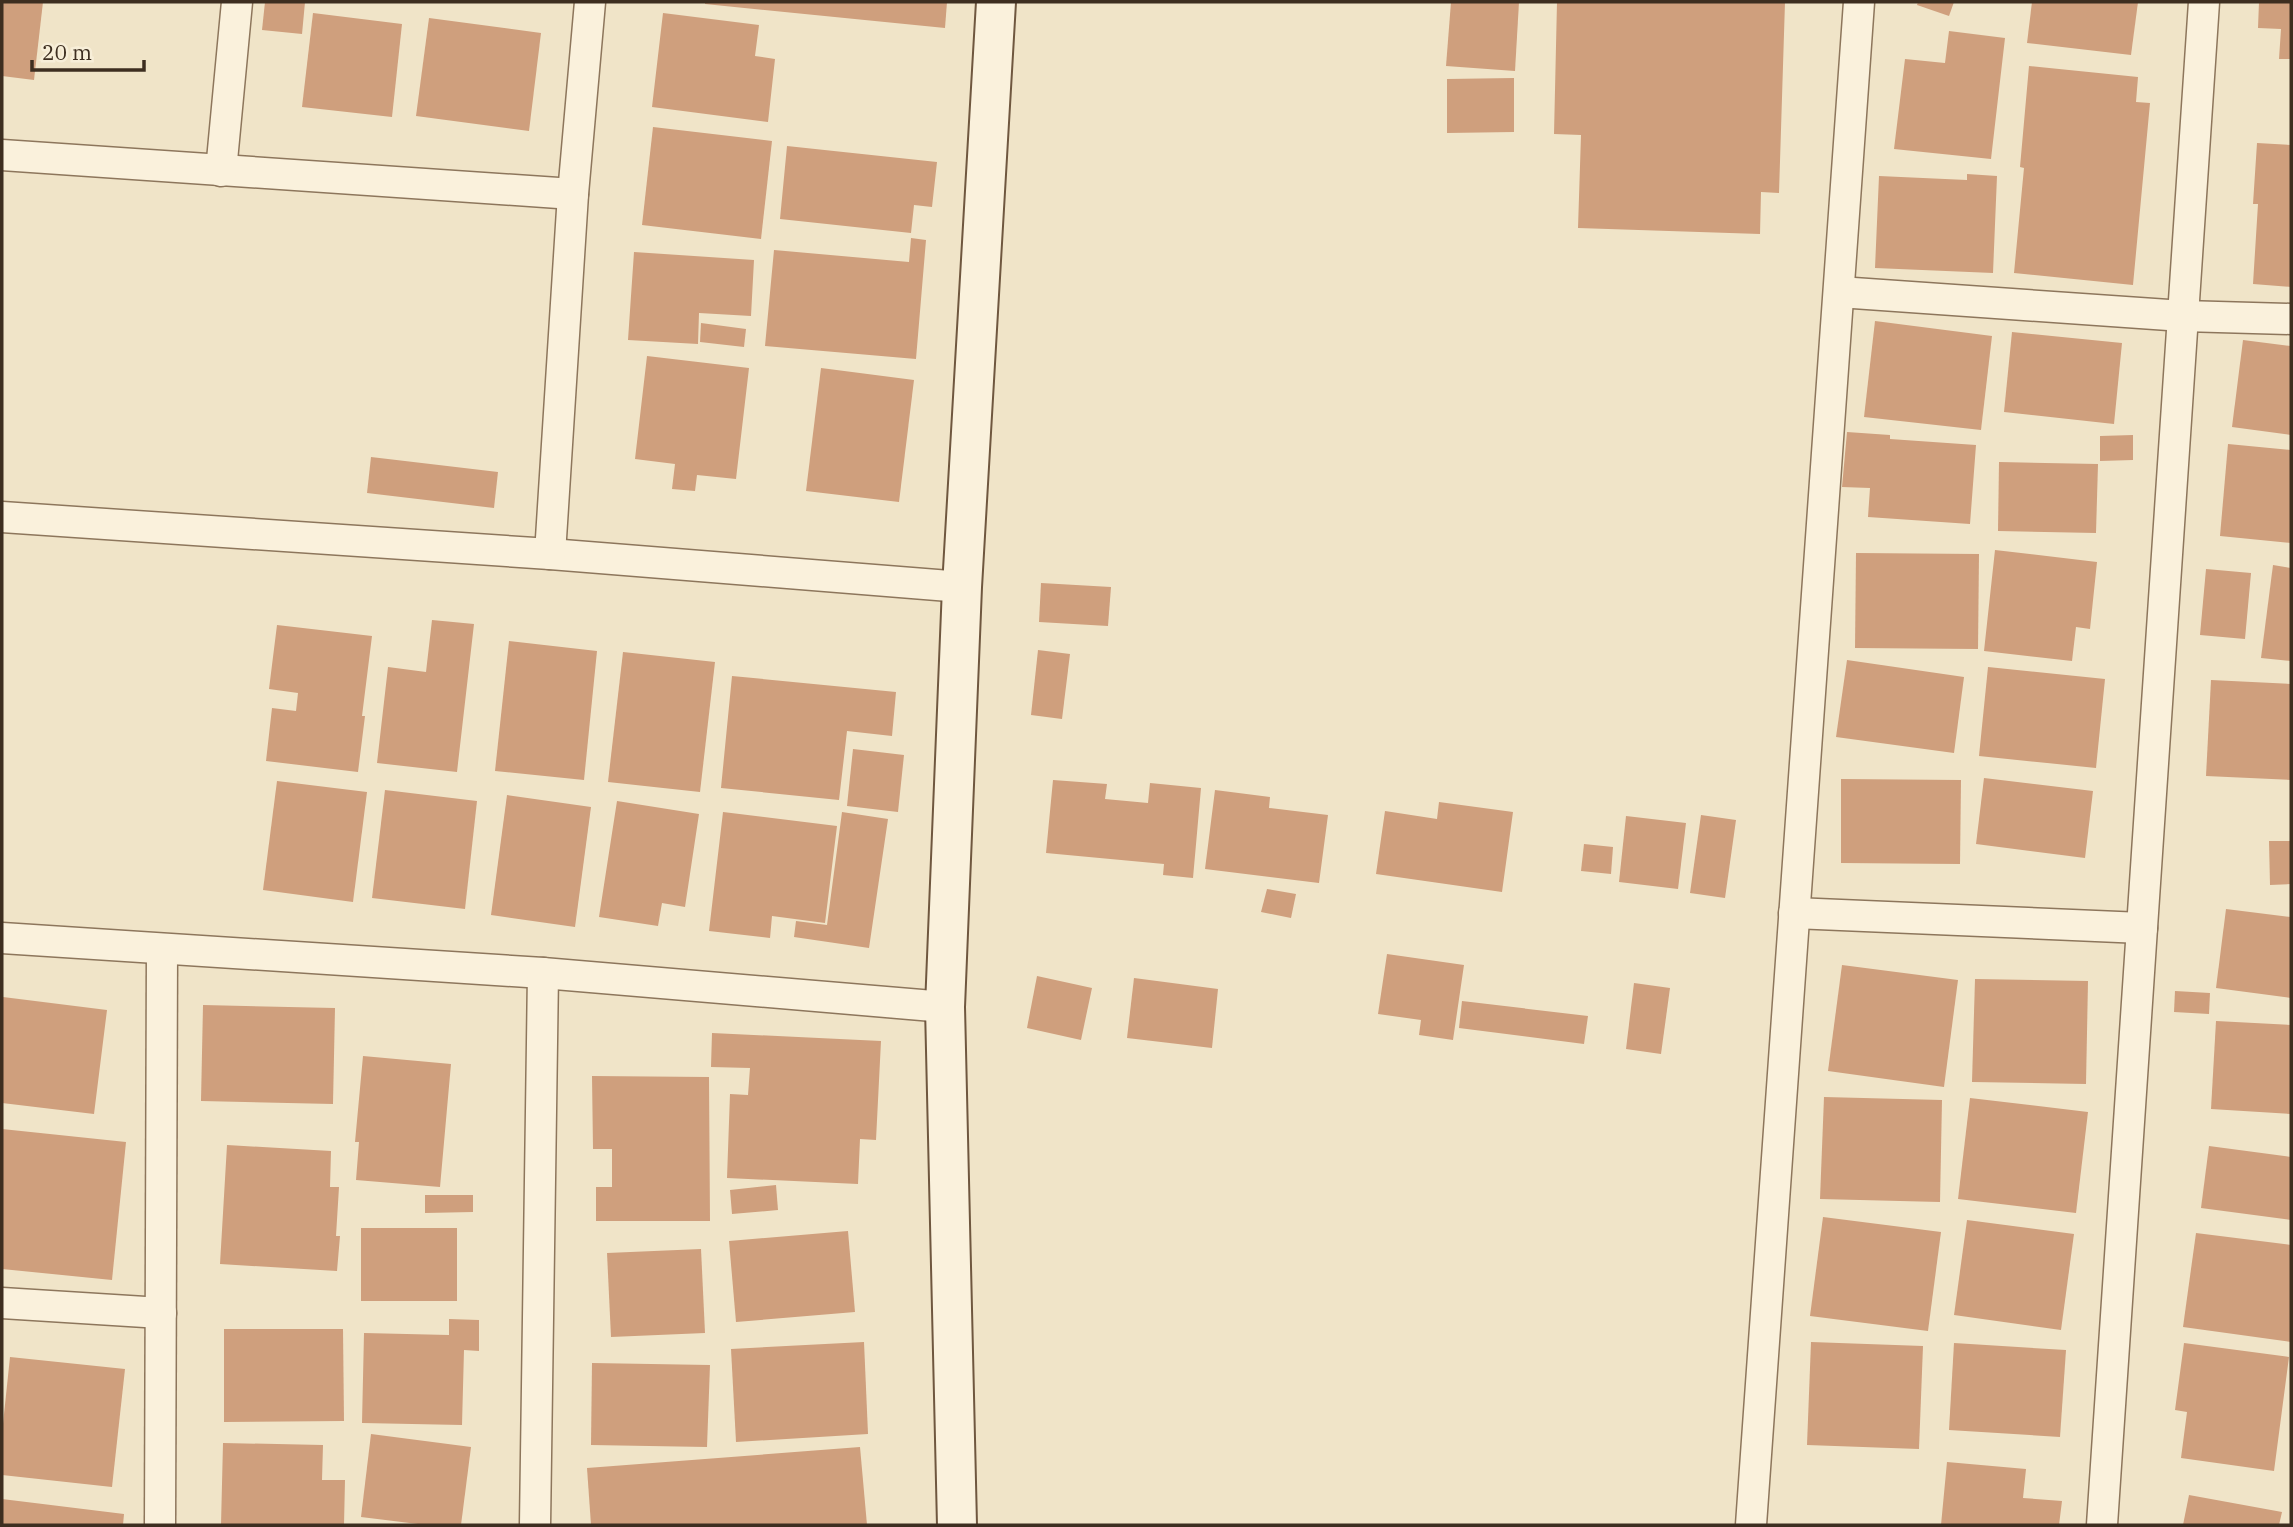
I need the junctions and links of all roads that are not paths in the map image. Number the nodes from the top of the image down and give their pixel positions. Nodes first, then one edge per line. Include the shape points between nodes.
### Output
1 (237, 2) edge
2 (590, 2) edge
3 (996, 2) edge
4 (1859, 2) edge
5 (2204, 2) edge
6 (2, 155) edge
7 (222, 170) junction
8 (573, 194) junction
9 (1839, 292) junction
10 (2183, 316) junction
11 (2291, 319) edge
12 (2, 517) edge
13 (550, 554) junction
14 (962, 587) junction
15 (1794, 913) junction
16 (2142, 928) junction
17 (2, 938) edge
18 (162, 950) junction
19 (543, 973) junction
20 (945, 1007) junction
21 (2, 1303) edge
22 (161, 1313) junction
23 (160, 1525) edge
24 (535, 1525) edge
25 (957, 1525) edge
26 (1751, 1525) edge
27 (2102, 1525) edge

1 - 7 street
2 - 8 street
3 - 14 street
4 - 9 street
5 - 10 street
6 - 7 street
7 - 8 street
8 - 13 street
9 - 10 street
9 - 15 street
10 - 11 street
10 - 16 street
12 - 13 street
13 - 14 street
14 - 20 street
15 - 16 street
15 - 26 street
16 - 27 street
17 - 18 street
18 - 19 street
18 - 22 street
19 - 20 street
19 - 24 street
20 - 25 street
21 - 22 street
22 - 23 street

